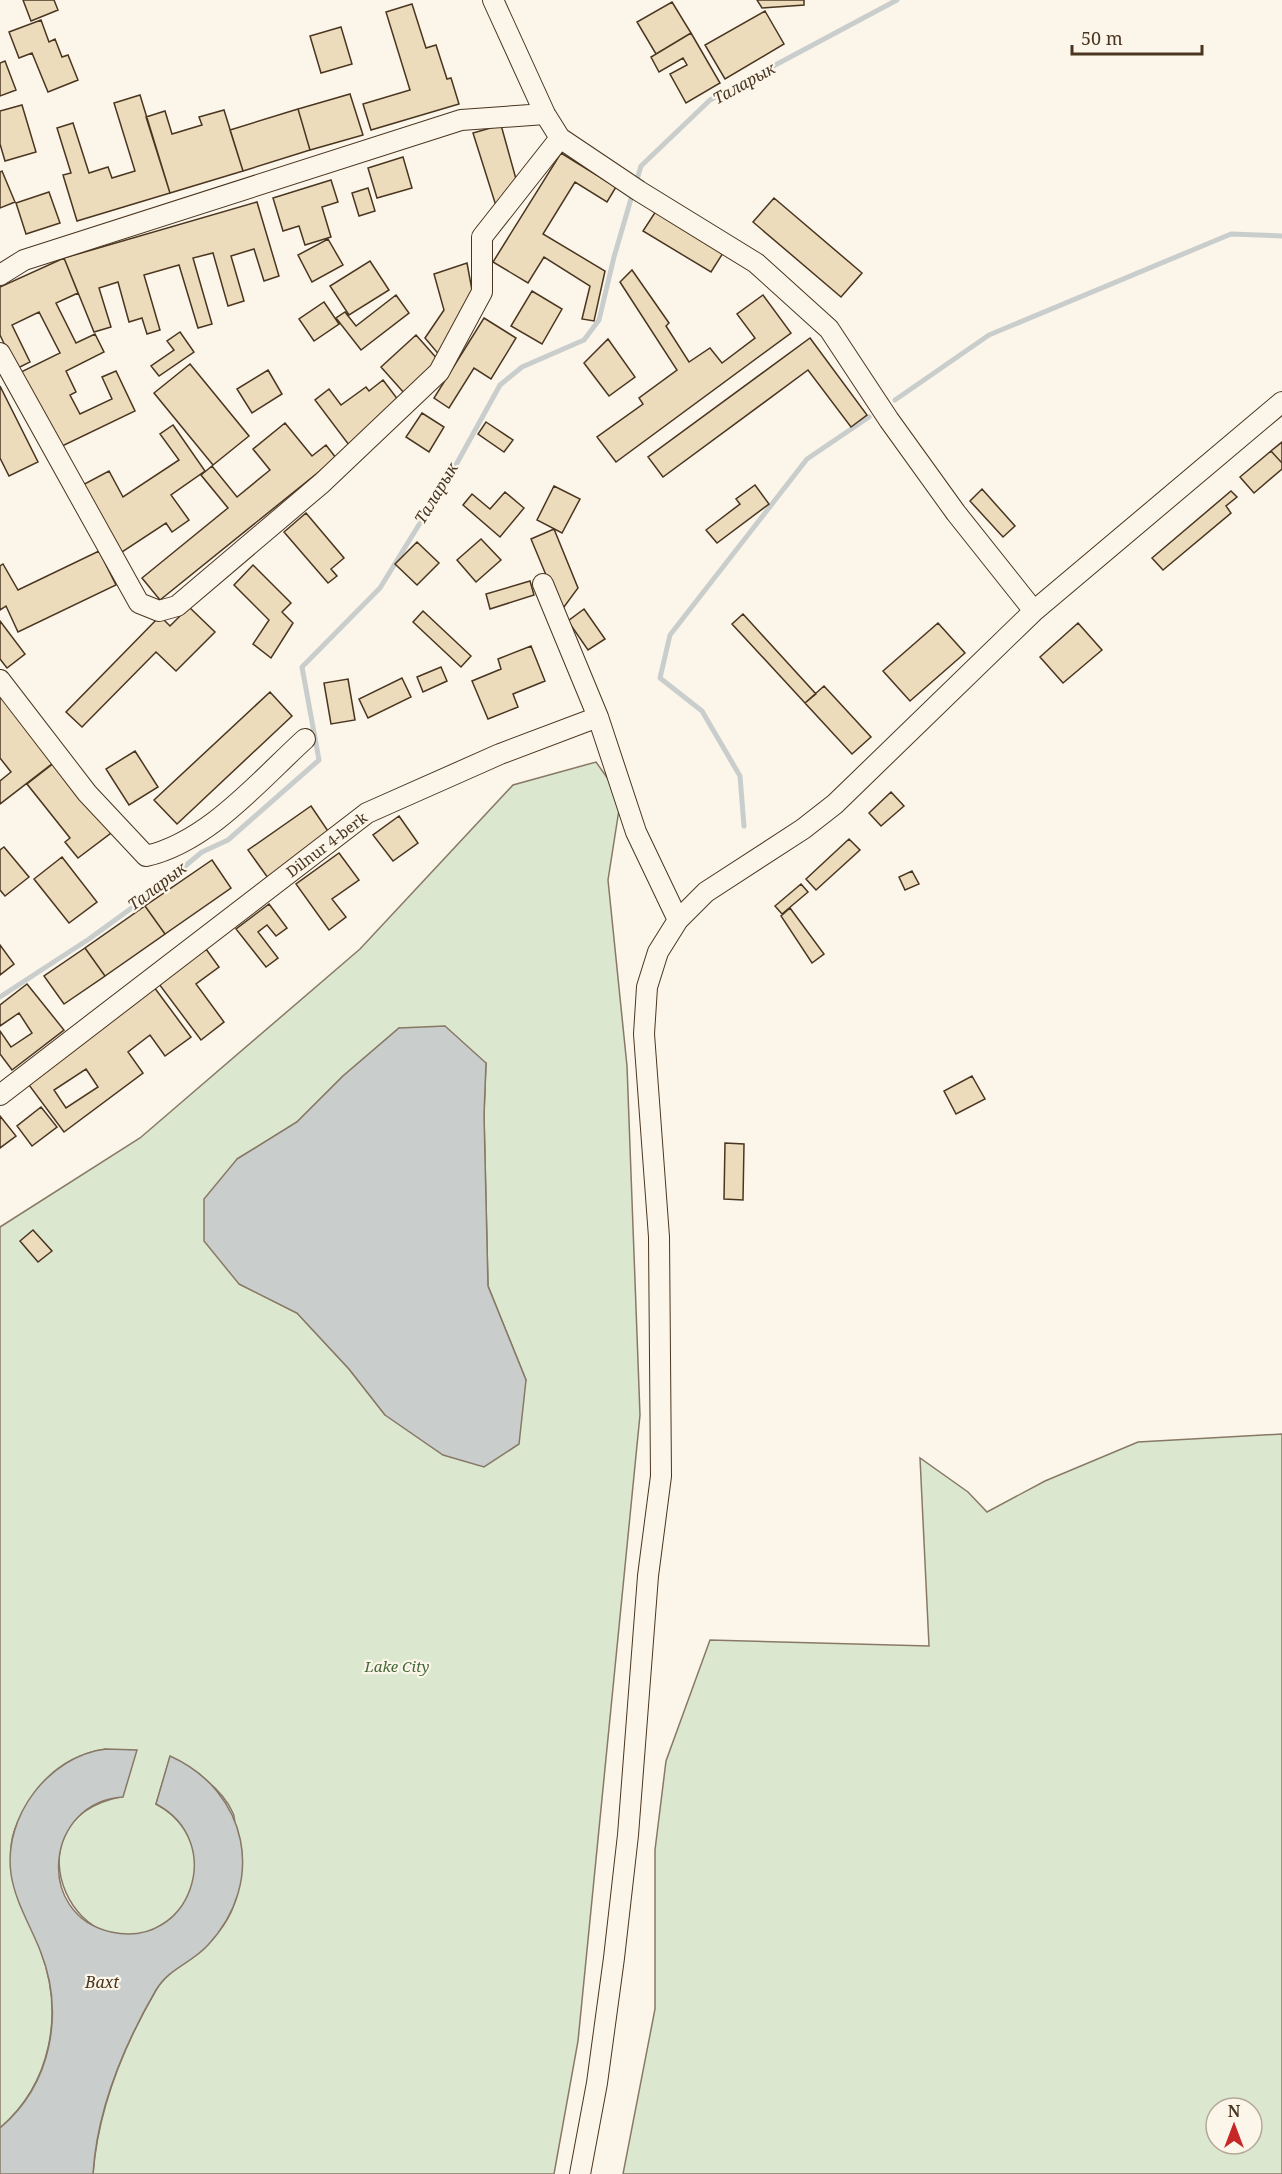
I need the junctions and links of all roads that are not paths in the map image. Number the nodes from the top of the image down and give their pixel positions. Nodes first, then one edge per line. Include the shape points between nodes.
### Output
1 (493, 0) edge
2 (545, 114) junction
3 (560, 138) junction
4 (0, 275) edge
5 (0, 354) edge
6 (1282, 402) edge
7 (543, 584) dead end
8 (1034, 611) junction
9 (0, 680) edge
10 (598, 717) junction
11 (305, 739) dead end
12 (678, 920) junction
13 (0, 1095) edge
14 (580, 2174) edge

1 - 2 street
2 - 3 street
2 - 4 street via 461,120 24,260
3 - 5 street via 482,237 482,292 439,372 322,483 177,606 159,611 139,603
3 - 8 street via 756,262 829,329 956,513
6 - 8 street
7 - 10 street
8 - 12 street via 834,804 803,829 705,892
9 - 11 street via 87,793 146,856 165,852 202,832
10 - 12 street via 636,832
10 - 13 street, Dilnur 4-berk via 500,754 367,813
12 - 14 street via 658,952 647,987 644,1034 659,1237 661,1476 648,1576 628,1835 614,1958

